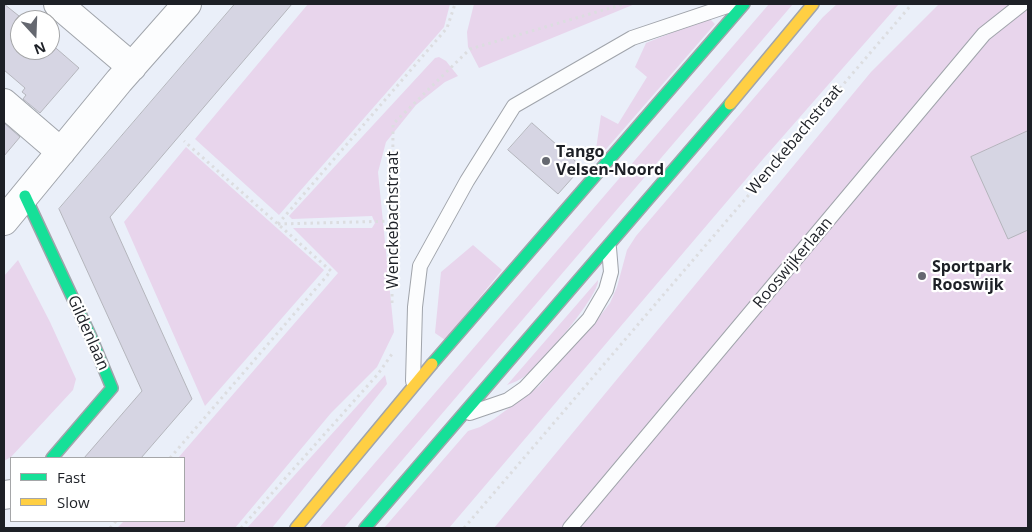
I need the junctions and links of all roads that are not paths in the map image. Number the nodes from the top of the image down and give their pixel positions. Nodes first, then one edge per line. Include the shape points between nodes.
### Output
1 (58, 4) edge
2 (187, 4) edge
3 (733, 4) edge
4 (744, 4) edge
5 (813, 4) edge
6 (1022, 4) edge
7 (132, 67) junction
8 (4, 103) edge
9 (61, 152) junction
10 (25, 196) junction
11 (4, 222) edge
12 (609, 245) junction
13 (413, 385) junction
14 (462, 416) junction
15 (53, 457) edge
16 (296, 528) edge
17 (365, 528) edge
18 (570, 528) edge

1 - 7 street
2 - 7 street
3 - 13 lane via 632,38 514,106 467,181 420,266 414,307
4 - 13 street
5 - 12 street
6 - 18 lane, Rooswijkerlaan via 984,34
7 - 9 street
8 - 9 street
9 - 10 street
10 - 11 street
10 - 15 street, Gildenlaan via 112,388
12 - 14 street
12 - 14 lane via 611,272 606,290 589,319 525,388 508,400
13 - 16 street
14 - 17 street

